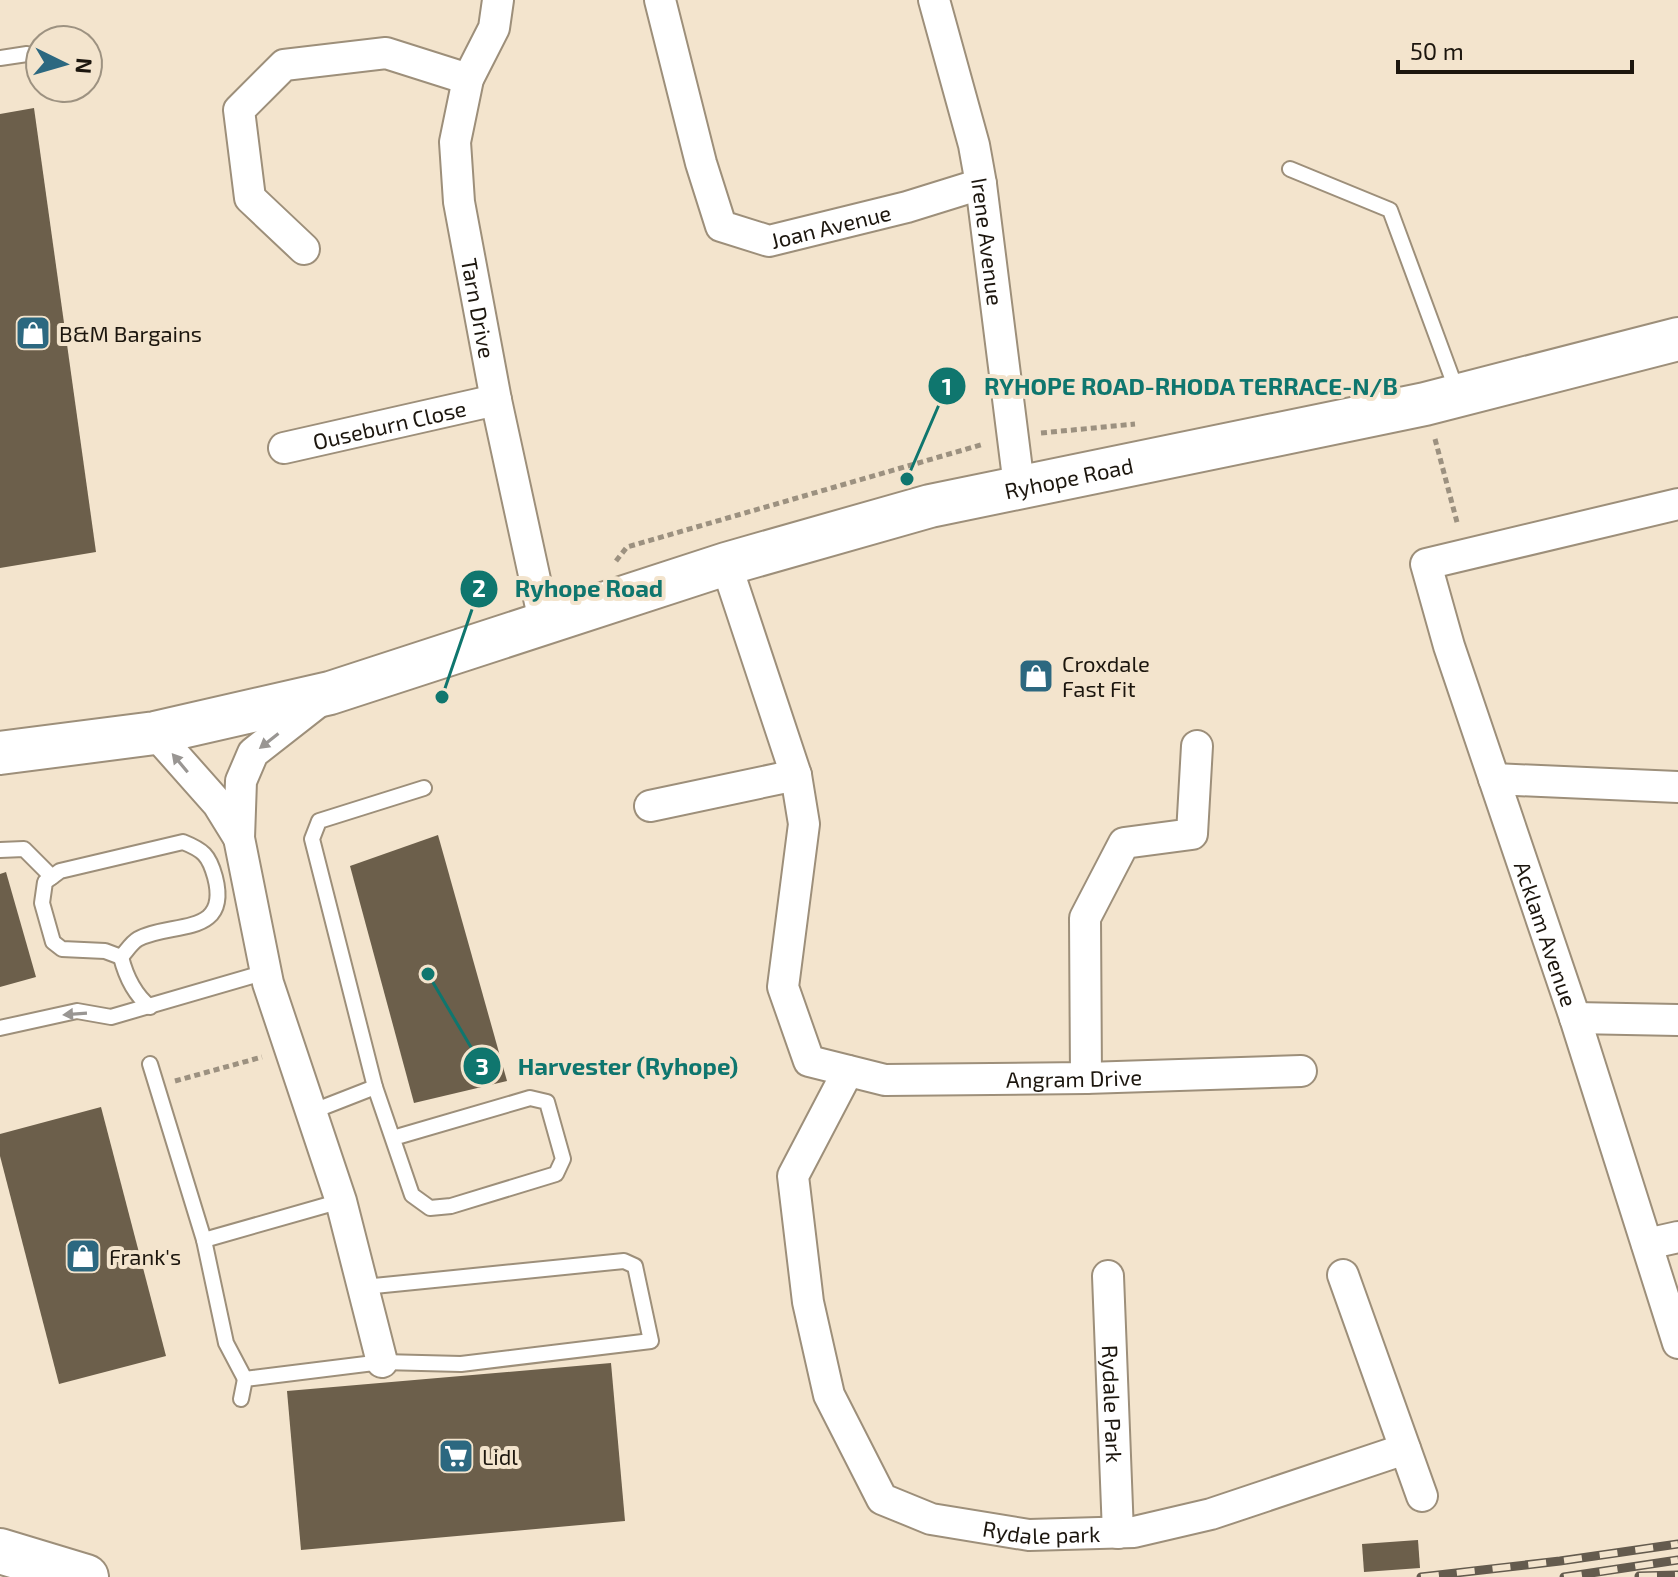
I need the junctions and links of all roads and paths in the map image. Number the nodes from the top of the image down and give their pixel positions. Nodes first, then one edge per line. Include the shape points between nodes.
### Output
1 (498, 0) edge
2 (660, 0) edge
3 (934, 0) edge
4 (24, 54) edge
5 (0, 58) edge
6 (468, 79) junction
7 (1290, 169) dead end
8 (981, 184) junction
9 (304, 249) dead end
10 (1678, 339) edge
11 (496, 400) junction
12 (1442, 400) junction
13 (284, 448) dead end
14 (1019, 486) junction
15 (1678, 504) edge
16 (1466, 554) junction
17 (726, 564) junction
18 (544, 621) junction
19 (330, 693) junction
20 (155, 733) junction
21 (1197, 746) dead end
22 (0, 753) edge
23 (796, 775) junction
24 (1494, 779) junction
25 (1678, 787) edge
26 (424, 788) dead end
27 (650, 806) dead end
28 (239, 838) junction
29 (0, 850) edge
30 (52, 877) junction
31 (121, 957) junction
32 (266, 972) junction
33 (150, 1007) junction
34 (1575, 1018) junction
35 (1678, 1020) edge
36 (0, 1028) edge
37 (290, 1050) junction
38 (150, 1064) dead end
39 (848, 1071) junction
40 (1301, 1071) dead end
41 (1086, 1078) junction
42 (157, 1086) junction
43 (375, 1087) junction
44 (311, 1112) junction
45 (393, 1138) junction
46 (341, 1201) junction
47 (1678, 1237) edge
48 (204, 1240) junction
49 (1647, 1244) junction
50 (1343, 1275) dead end
51 (1108, 1276) dead end
52 (364, 1287) junction
53 (1678, 1343) edge
54 (382, 1362) junction
55 (245, 1379) junction
56 (241, 1399) dead end
57 (1405, 1449) junction
58 (1422, 1496) dead end
59 (1118, 1533) junction
60 (0, 1551) edge
61 (86, 1577) edge

1 - 6 street, Tarn Drive via 494,28
2 - 8 street, Joan Avenue via 721,226 769,241
3 - 8 street, Irene Avenue
4 - 5 lane
6 - 9 street via 386,53 284,65 239,110 250,198
6 - 11 street, Tarn Drive via 455,142 459,202
7 - 12 lane via 1390,210
8 - 14 street, Irene Avenue
10 - 12 main road, Ryhope Road
11 - 13 street, Ouseburn Close
11 - 18 street, Tarn Drive
12 - 14 main road, Ryhope Road
12 - 16 path
14 - 17 main road, Ryhope Road
15 - 16 street
16 - 24 street, Acklam Avenue via 1426,564
17 - 18 main road, Ryhope Road
17 - 23 street, Angram Drive
18 - 19 main road, Ryhope Road
19 - 20 main road, Ryhope Road
19 -> 28 street via 253,753 241,781
20 - 22 main road, Ryhope Road
28 -> 20 street via 218,804
21 - 41 street via 1192,834 1124,843 1085,918
23 - 27 street
23 - 39 street, Angram Drive via 804,824 783,987 809,1061
24 - 25 street
24 - 34 street, Acklam Avenue
26 - 43 lane via 319,821 312,839
28 - 32 street
29 - 30 lane via 24,849
30 - 31 lane via 45,882 42,903 53,942 62,949
30 - 31 lane via 183,842 201,849 215,879 218,901 212,912 201,923 137,940
31 - 33 lane via 139,998
32 - 33 lane
32 - 37 street
33 -> 36 lane via 111,1017 77,1011
34 - 35 street
34 - 49 street, Acklam Avenue
37 - 42 path
37 - 44 street
38 - 42 lane
39 - 41 street, Angram Drive via 885,1080
39 - 59 street, Rydale park via 793,1176 808,1302 829,1395 882,1499 931,1519 1029,1535
40 - 41 street, Angram Drive
42 - 48 lane
43 - 44 lane
43 - 45 lane
44 - 46 street
45 - 45 lane via 412,1195 430,1208 556,1174 563,1159 547,1102 530,1098
46 - 48 lane
46 - 52 street
47 - 49 street
48 - 55 lane via 226,1343
49 - 53 street, Acklam Avenue
50 - 57 street
51 - 59 street, Rydale Park
52 - 54 street
52 - 54 lane via 624,1261 635,1266 651,1341 461,1364
54 - 55 lane
55 - 56 lane
57 - 58 street
57 - 59 street, Rydale park via 1211,1514
60 - 61 highway

